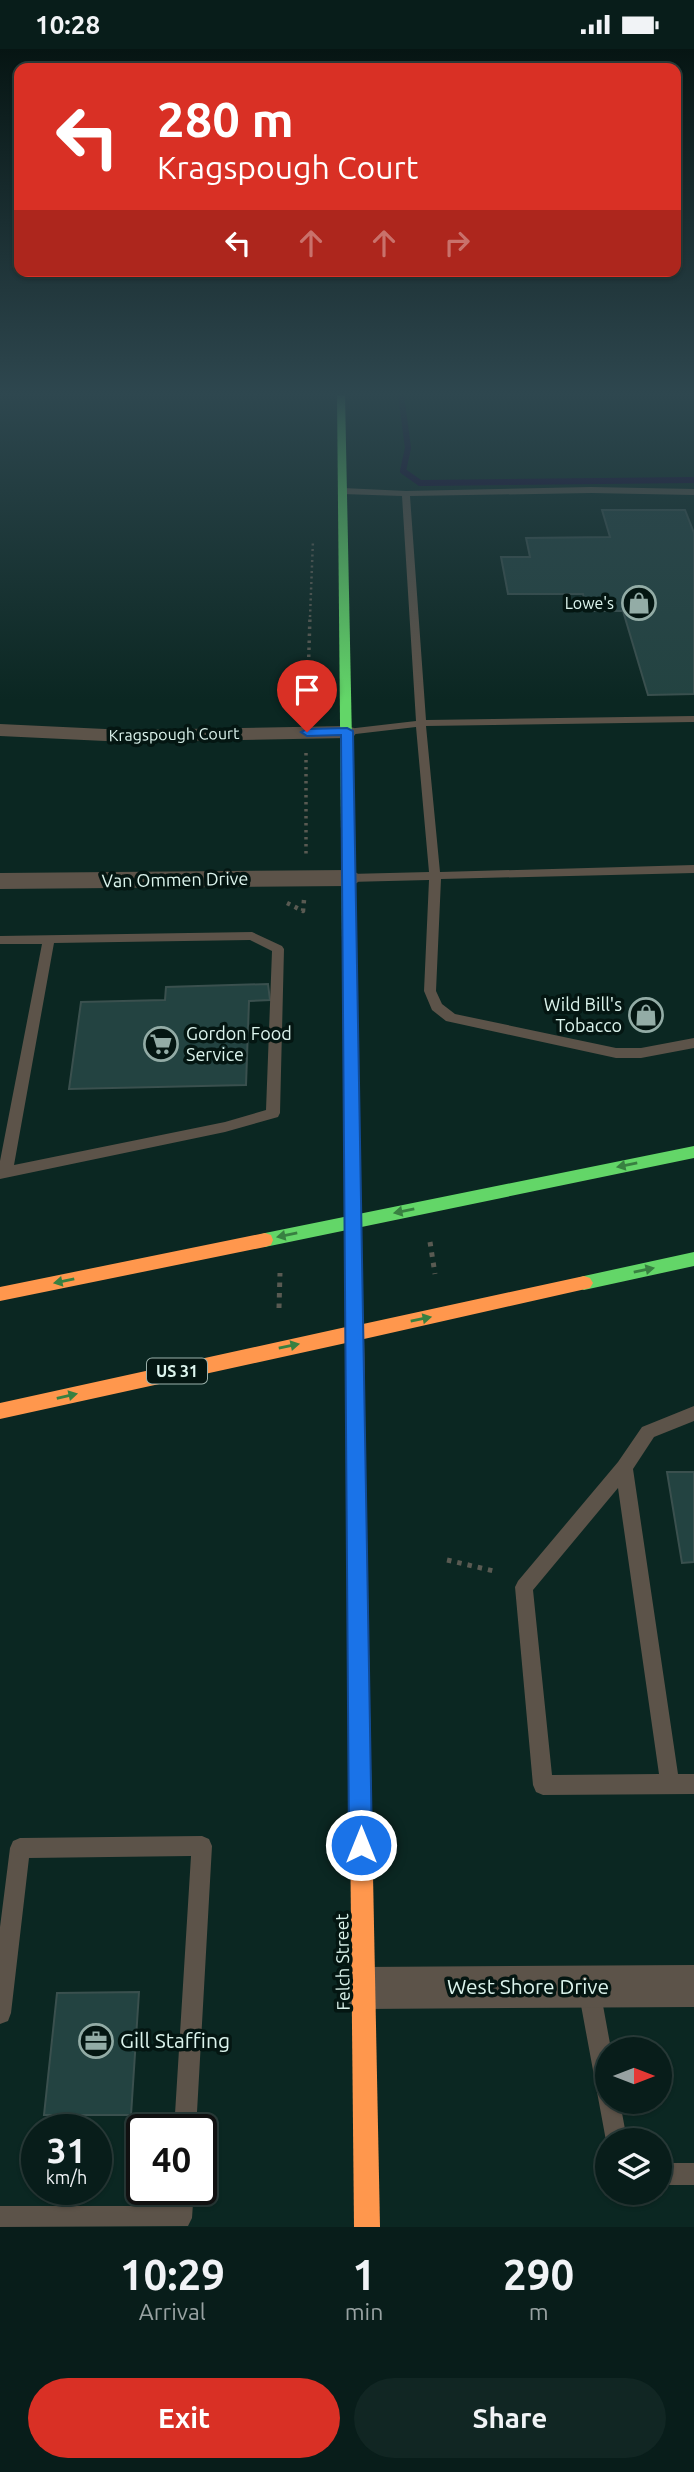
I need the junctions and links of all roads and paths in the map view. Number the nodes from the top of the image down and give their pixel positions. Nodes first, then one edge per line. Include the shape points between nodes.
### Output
1 (343, 497) edge
2 (406, 497) edge
3 (694, 719) edge
4 (421, 723) junction
5 (0, 730) edge
6 (347, 731) junction
7 (694, 869) edge
8 (435, 876) junction
9 (349, 878) junction
10 (0, 881) edge
11 (49, 939) junction
12 (0, 940) edge
13 (694, 1043) edge
14 (694, 1151) edge
15 (2, 1172) edge
16 (354, 1221) junction
17 (430, 1241) dead end
18 (694, 1259) edge
19 (280, 1273) dead end
20 (435, 1275) dead end
21 (0, 1294) edge
22 (279, 1308) dead end
23 (355, 1333) junction
24 (0, 1411) edge
25 (694, 1413) edge
26 (624, 1468) junction
27 (447, 1560) dead end
28 (494, 1571) dead end
29 (670, 1784) junction
30 (694, 1784) edge
31 (694, 1986) edge
32 (589, 1987) junction
33 (363, 1988) junction
34 (0, 2013) edge
35 (598, 2037) edge
36 (186, 2114) edge
37 (672, 2174) edge
38 (694, 2175) edge
39 (181, 2205) edge
40 (0, 2218) edge
41 (366, 2227) edge

1 - 6 main road, Felch Street
2 - 4 lane
3 - 4 lane
4 - 6 lane
4 - 8 lane
5 - 6 street, Kragspough Court via 126,736
6 - 9 main road, Felch Street
7 - 8 lane
8 - 9 lane
8 - 13 lane via 429,991 437,1007 451,1018 616,1053
9 - 10 street, Van Ommen Drive
9 - 16 main road, Felch Street
11 - 12 lane
11 - 15 lane
11 - 15 lane via 252,936 278,949 273,1113
14 -> 16 main road
16 -> 21 main road
16 - 23 main road, Felch Street
17 - 20 path
23 -> 18 main road, US 31
19 - 22 path
24 -> 23 main road, US 31
23 - 33 main road, Felch Street
25 - 26 lane via 648,1432
26 - 29 lane
26 - 29 lane via 524,1587 543,1785
27 - 28 path
29 - 30 lane
31 - 32 street, West Shore Drive
32 - 33 street, West Shore Drive
32 - 35 lane
33 - 41 main road, Felch Street
34 - 36 lane via 20,1848 202,1846
37 - 38 lane
39 - 40 lane via 180,2218

